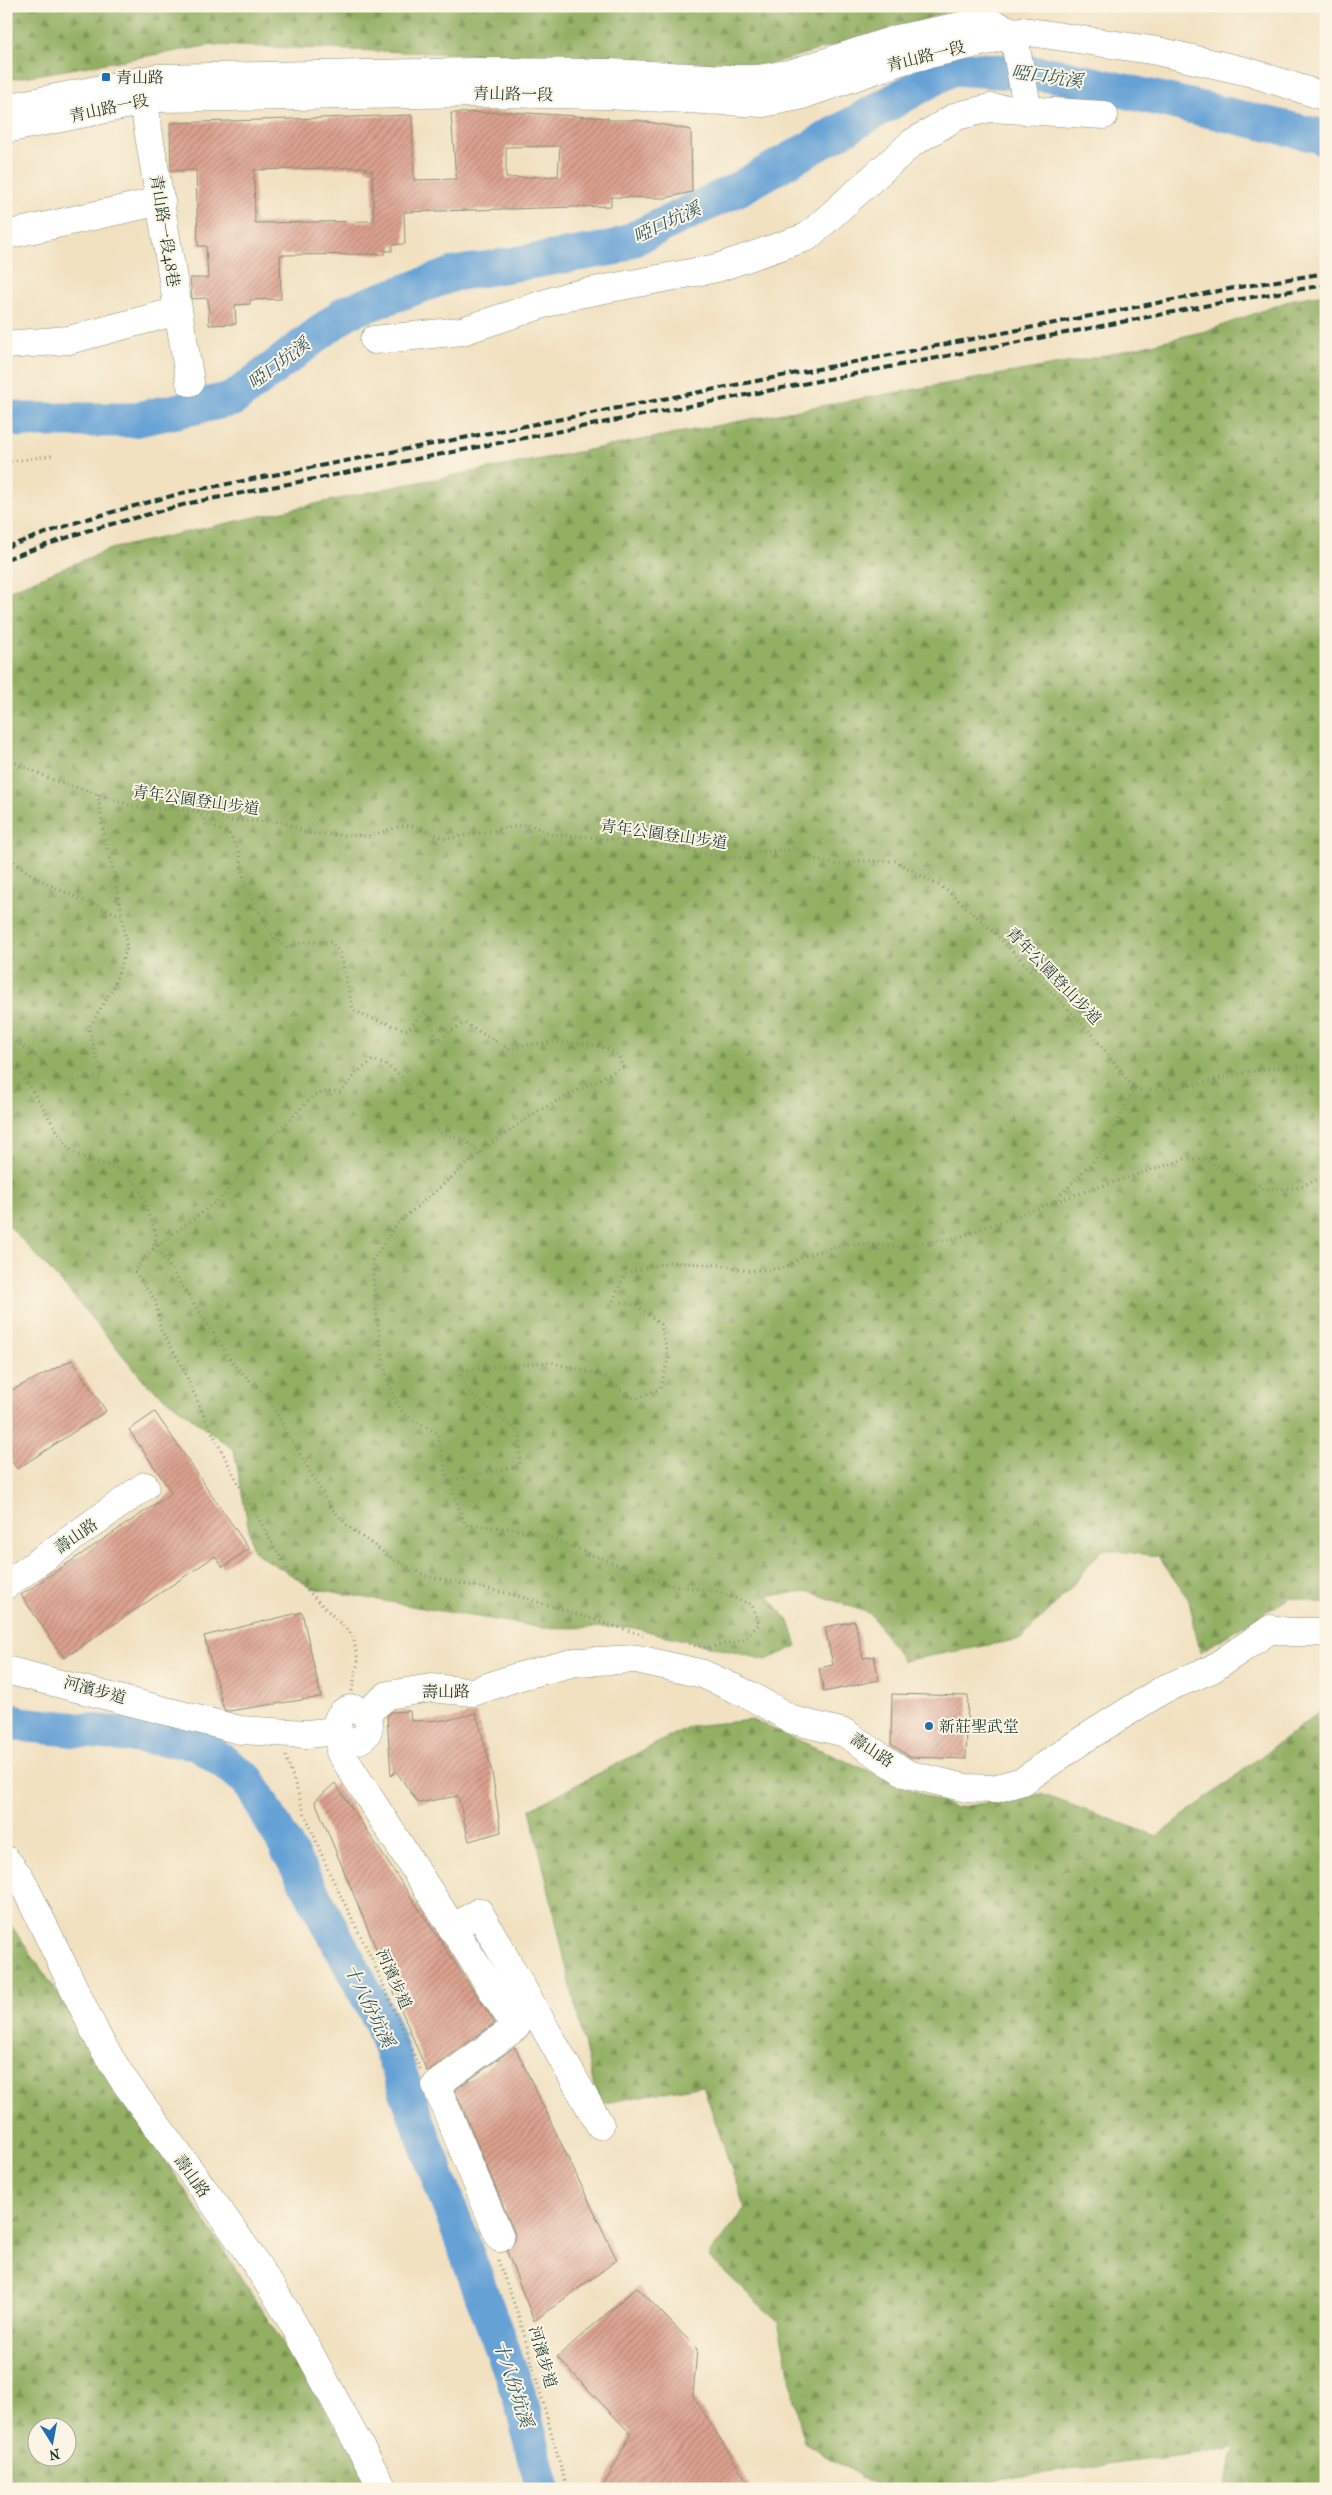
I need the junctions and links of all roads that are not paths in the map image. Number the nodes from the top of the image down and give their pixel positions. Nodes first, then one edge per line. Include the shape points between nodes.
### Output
1 (1015, 42) junction
2 (142, 90) junction
3 (1326, 97) edge
4 (6, 108) edge
5 (1028, 111) junction
6 (1104, 115) dead end
7 (6, 129) edge
8 (161, 201) junction
9 (6, 235) edge
10 (178, 311) junction
11 (374, 340) dead end
12 (6, 344) edge
13 (190, 382) dead end
14 (145, 1486) dead end
15 (6, 1585) edge
16 (1326, 1632) edge
17 (6, 1670) edge
18 (349, 1723) junction
19 (6, 1860) edge
20 (452, 1929) junction
21 (600, 2125) dead end
22 (499, 2248) road end
23 (384, 2489) edge

1 - 2 street, 青山路一段 via 986,21 897,39 793,73 759,79 474,72
1 - 3 street, 青山路一段 via 1076,37 1157,51 1248,72
1 - 5 street
2 - 4 street, 青山路一段
2 - 7 street, 青山路一段
2 - 8 street, 青山路一段48巷
5 - 6 street
5 - 11 street via 990,108 957,116 912,144 807,237 718,268 568,296 462,331
8 - 9 street
8 - 10 street, 青山路一段48巷
10 - 12 street via 69,340
10 - 13 street, 青山路一段48巷
14 - 15 street, 壽山路
16 - 18 street, 壽山路 via 1271,1629 1212,1669 1164,1689 1024,1781 994,1788 966,1788 907,1774 845,1733 793,1720 703,1674 638,1659 576,1662 473,1692 431,1688 388,1695
17 - 18 street via 240,1730 308,1734
18 - 20 street via 340,1752
19 - 23 street, 壽山路 via 21,1879 123,2079 280,2302
20 - 21 street via 479,1912
20 - 22 street via 516,2027 436,2085

